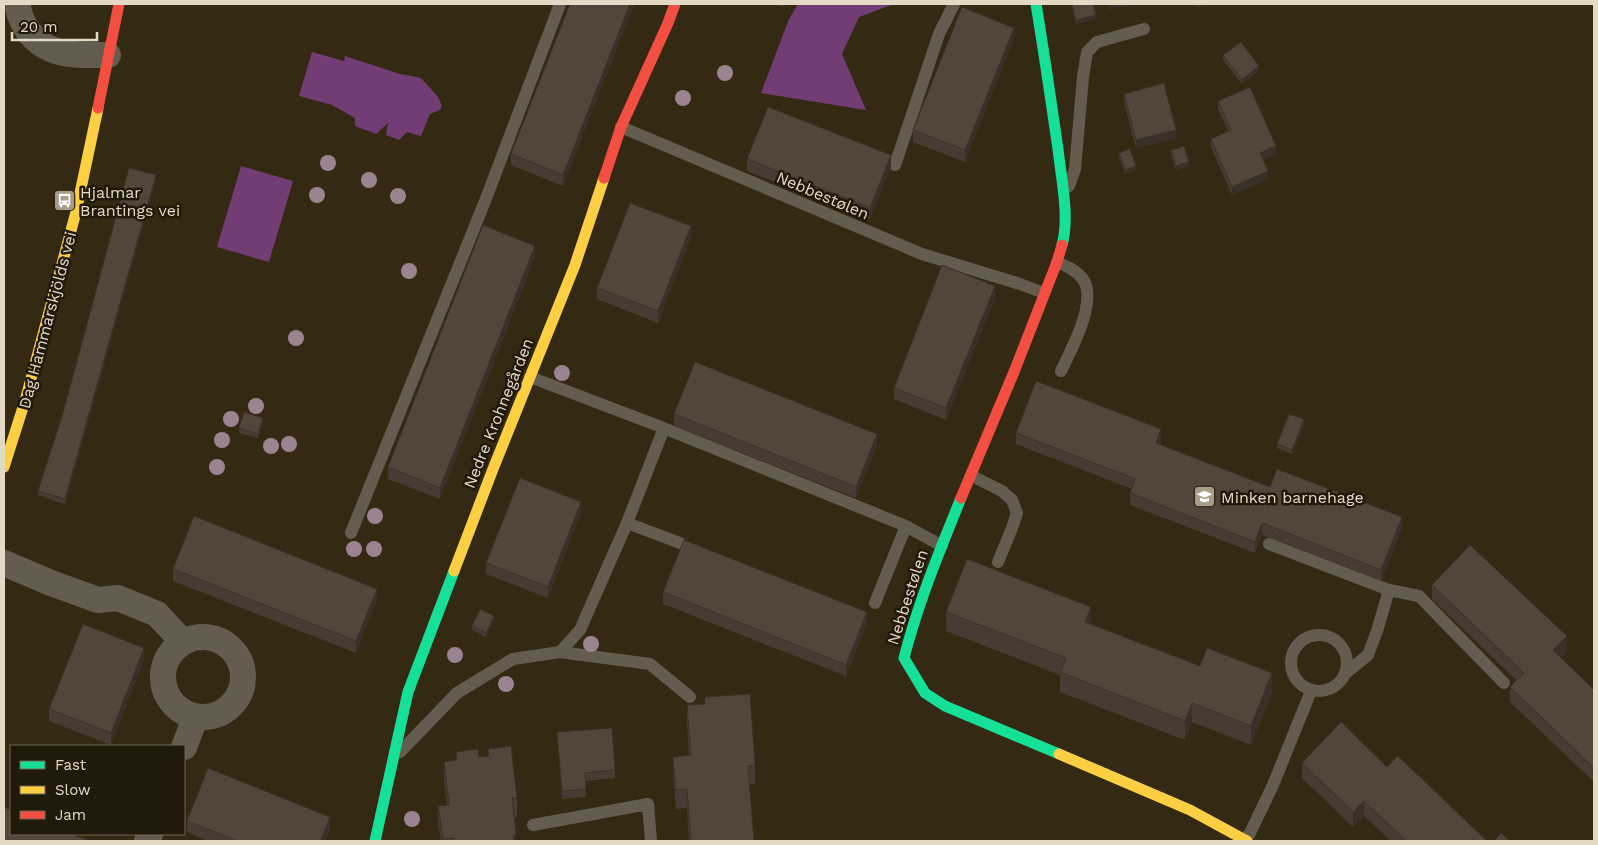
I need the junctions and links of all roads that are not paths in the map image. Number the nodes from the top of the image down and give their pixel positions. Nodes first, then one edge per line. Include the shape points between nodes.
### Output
1 (18, 4) edge
2 (119, 4) edge
3 (560, 4) edge
4 (675, 4) edge
5 (954, 4) edge
6 (1036, 4) edge
7 (1144, 29) dead end
8 (108, 55) junction
9 (621, 128) junction
10 (895, 165) dead end
11 (1064, 188) junction
12 (1057, 262) junction
13 (1044, 293) junction
14 (1061, 371) dead end
15 (530, 377) junction
16 (664, 428) junction
17 (4, 467) edge
18 (972, 476) junction
19 (628, 523) junction
20 (906, 526) junction
21 (350, 533) dead end
22 (680, 543) dead end
23 (1269, 544) edge
24 (942, 546) junction
25 (998, 562) dead end
26 (4, 563) edge
27 (1389, 590) junction
28 (875, 604) dead end
29 (183, 642) junction
30 (560, 652) junction
31 (1347, 672) junction
32 (1504, 683) dead end
33 (1310, 691) junction
34 (690, 697) dead end
35 (196, 716) junction
36 (185, 745) edge
37 (393, 760) junction
38 (532, 824) dead end
39 (375, 841) edge
40 (651, 841) edge
41 (1246, 841) edge

1 - 8 street via 29,32 50,50 78,55
2 - 8 street, Dag Hammarskjölds vei
3 - 21 lane via 485,201
4 - 9 street, Nedre Krohnegården
5 - 10 lane via 939,34
6 - 11 street, Nebbestølen
7 - 11 lane via 1097,42 1087,52 1075,169 1070,185
8 - 17 street, Dag Hammarskjölds vei via 76,212
9 - 13 lane, Nebbestølen via 922,254
9 - 15 street, Nedre Krohnegården via 575,265
11 - 12 street, Nebbestølen via 1066,216
12 - 13 street, Nebbestølen
12 - 14 lane via 1071,268 1084,280 1087,296 1085,317
13 - 18 street, Nebbestølen
15 - 16 lane
15 - 37 street, Nedre Krohnegården via 408,692
16 - 19 lane
16 - 20 lane
18 - 24 street, Nebbestølen
18 - 25 lane via 1002,491 1012,500 1016,513
19 - 22 lane
19 - 30 lane via 580,630
20 - 24 lane
20 - 28 lane
23 - 27 lane
24 - 41 street, Nebbestølen via 904,658 925,693 945,706 1190,810
26 - 29 street via 98,600 118,598 157,614
27 - 31 lane via 1368,655
27 - 32 lane via 1419,596
29 - 35 street via 168,658 163,678 170,699 186,713
29 - 35 street via 207,636 220,640 239,657 243,670 239,695 232,705 209,716
30 - 34 lane via 650,664
30 - 37 lane via 513,659 457,693
31 - 33 lane via 1336,686 1319,692
31 - 33 lane via 1346,654 1336,640 1317,634 1308,637 1294,650 1291,670 1295,679
33 - 41 lane, Nebbestølen via 1273,785
35 - 36 street
37 - 39 street, Nedre Krohnegården
38 - 40 lane via 648,804

